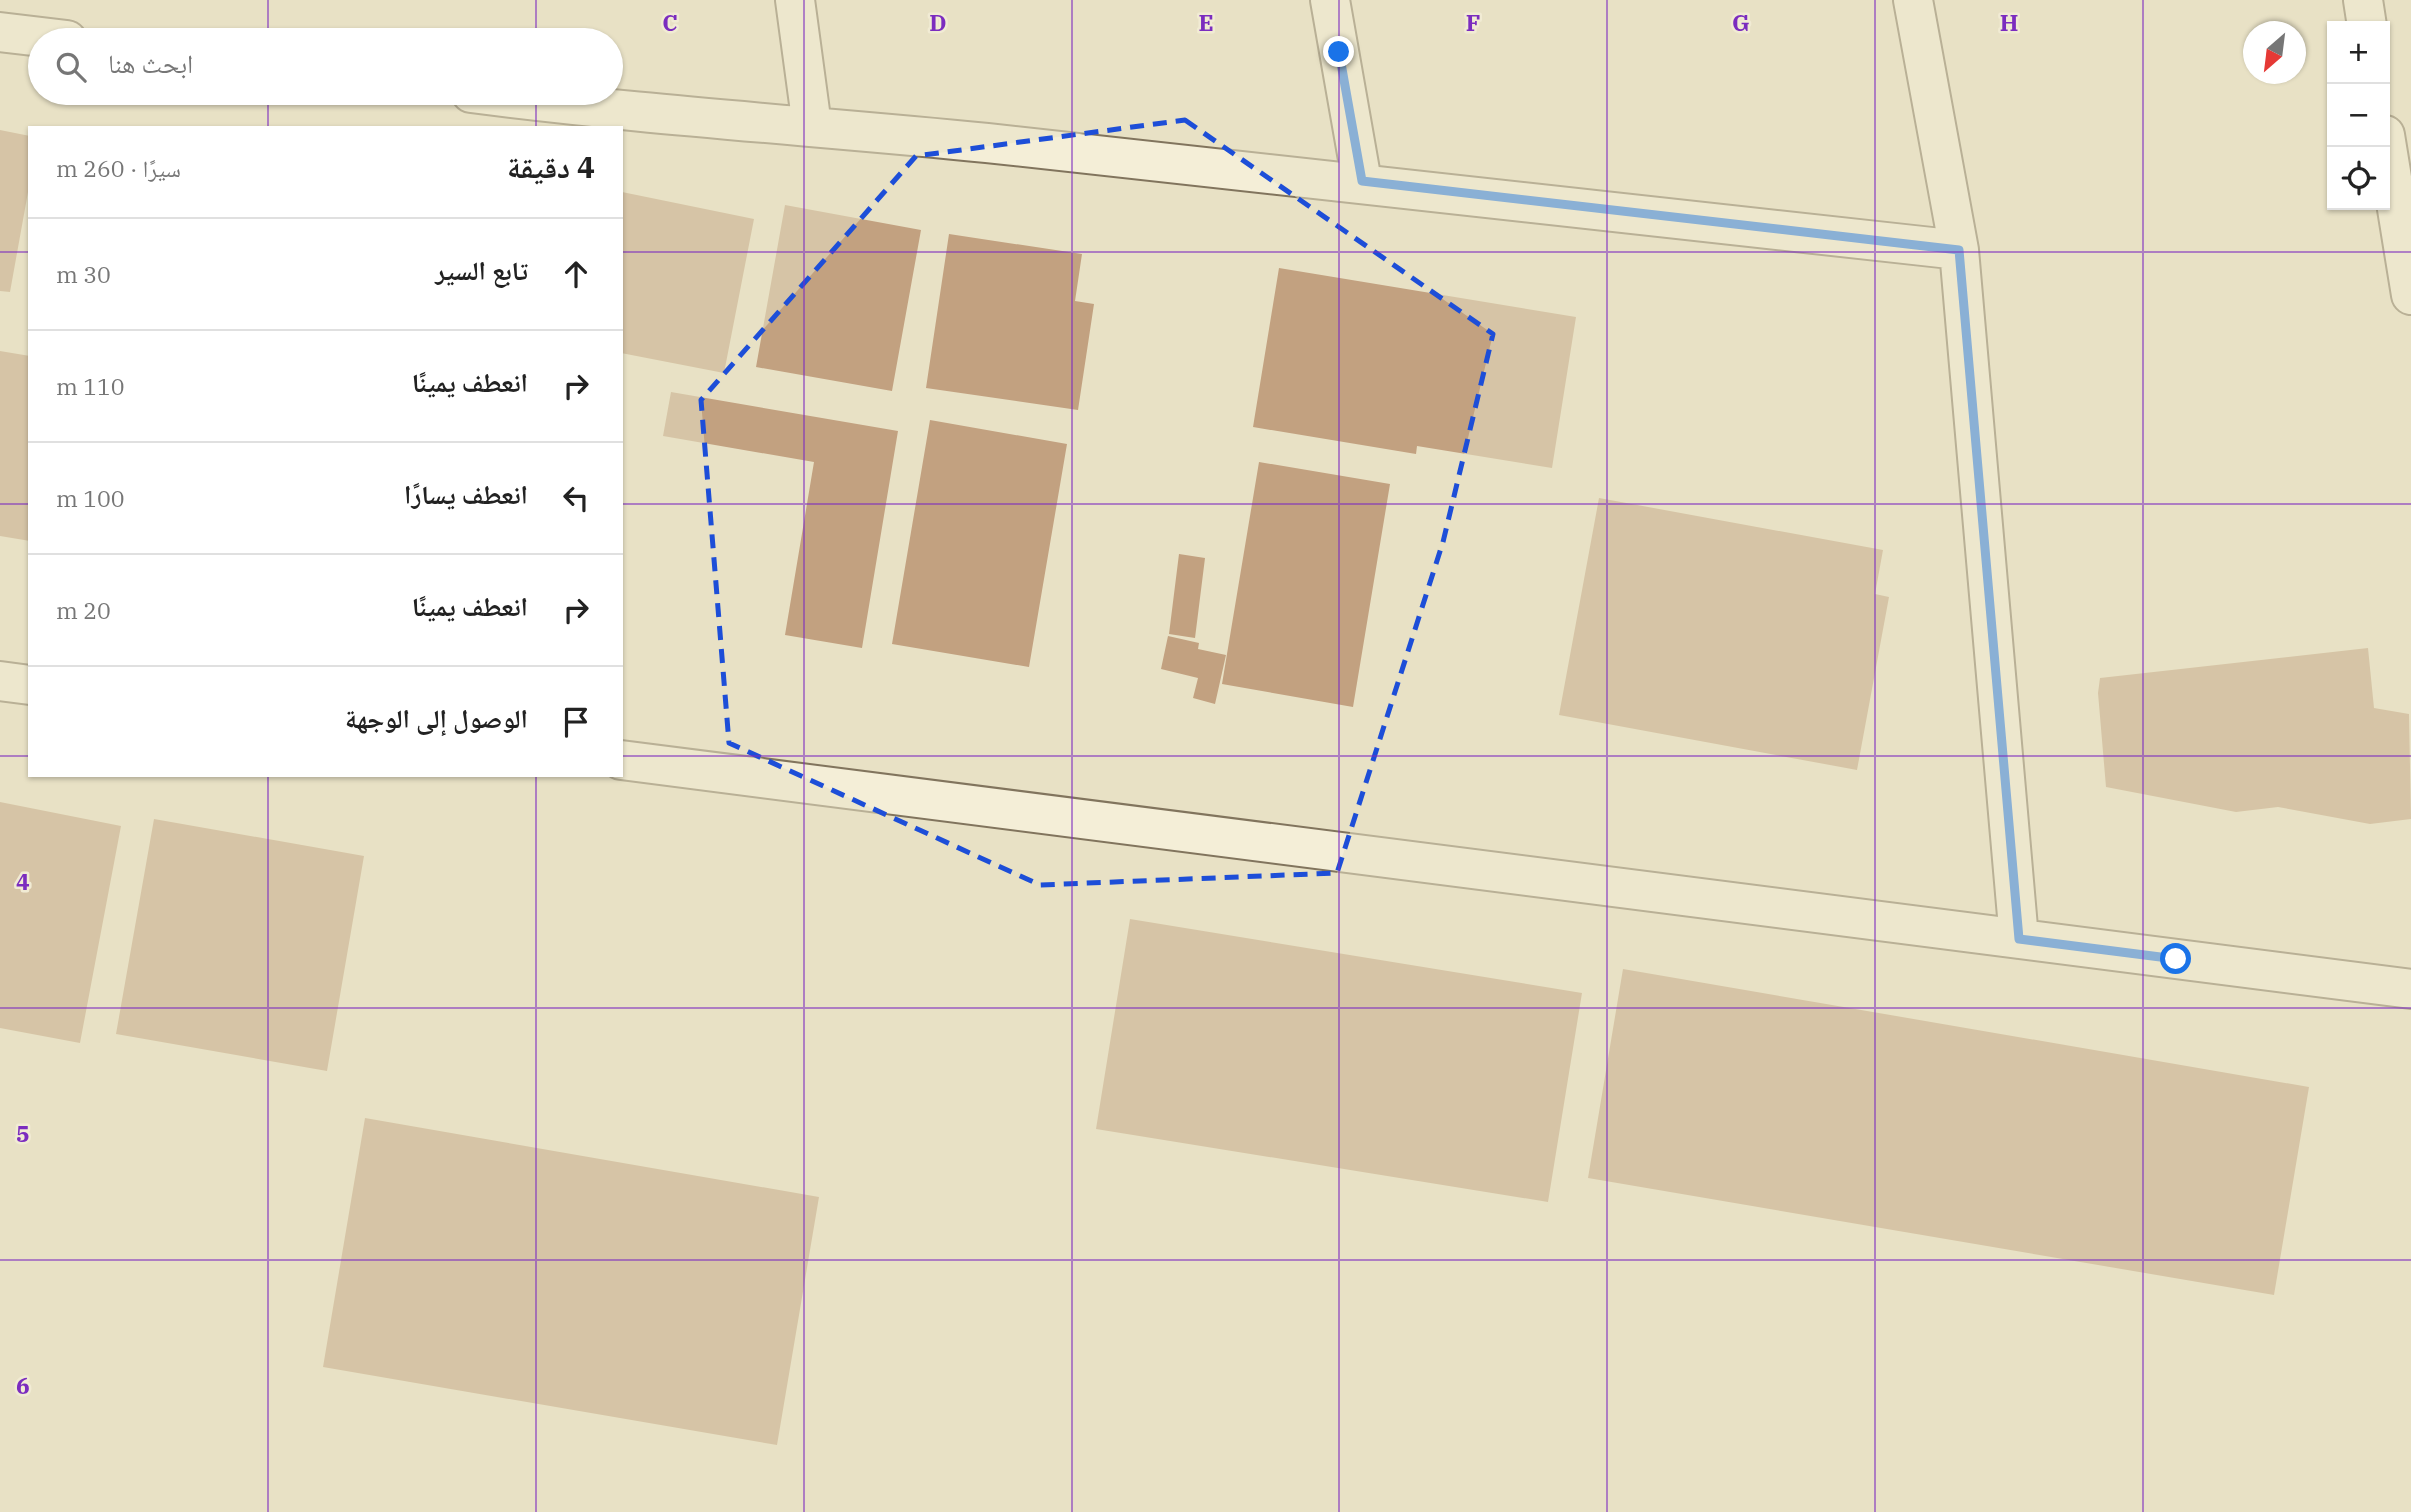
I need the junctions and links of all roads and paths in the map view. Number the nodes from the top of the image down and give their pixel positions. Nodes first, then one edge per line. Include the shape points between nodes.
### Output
1 (795, 0) edge
2 (1329, 0) edge
3 (1913, 0) edge
4 (2362, 0) edge
5 (2366, 21) edge
6 (0, 32) edge
7 (28, 35) edge
8 (528, 105) edge
9 (589, 118) edge
10 (812, 125) junction
11 (2387, 147) edge
12 (1362, 181) junction
13 (1959, 250) junction
14 (2411, 295) edge
15 (0, 681) edge
16 (28, 685) edge
17 (623, 761) edge
18 (2019, 939) junction
19 (2411, 989) edge

1 - 10 street
2 - 12 street
3 - 13 street
4 - 5 street
6 - 7 street
8 - 9 street
9 - 10 street
10 - 12 street
11 - 14 street
12 - 13 street
13 - 18 street
15 - 16 street
17 - 18 street
18 - 19 street

